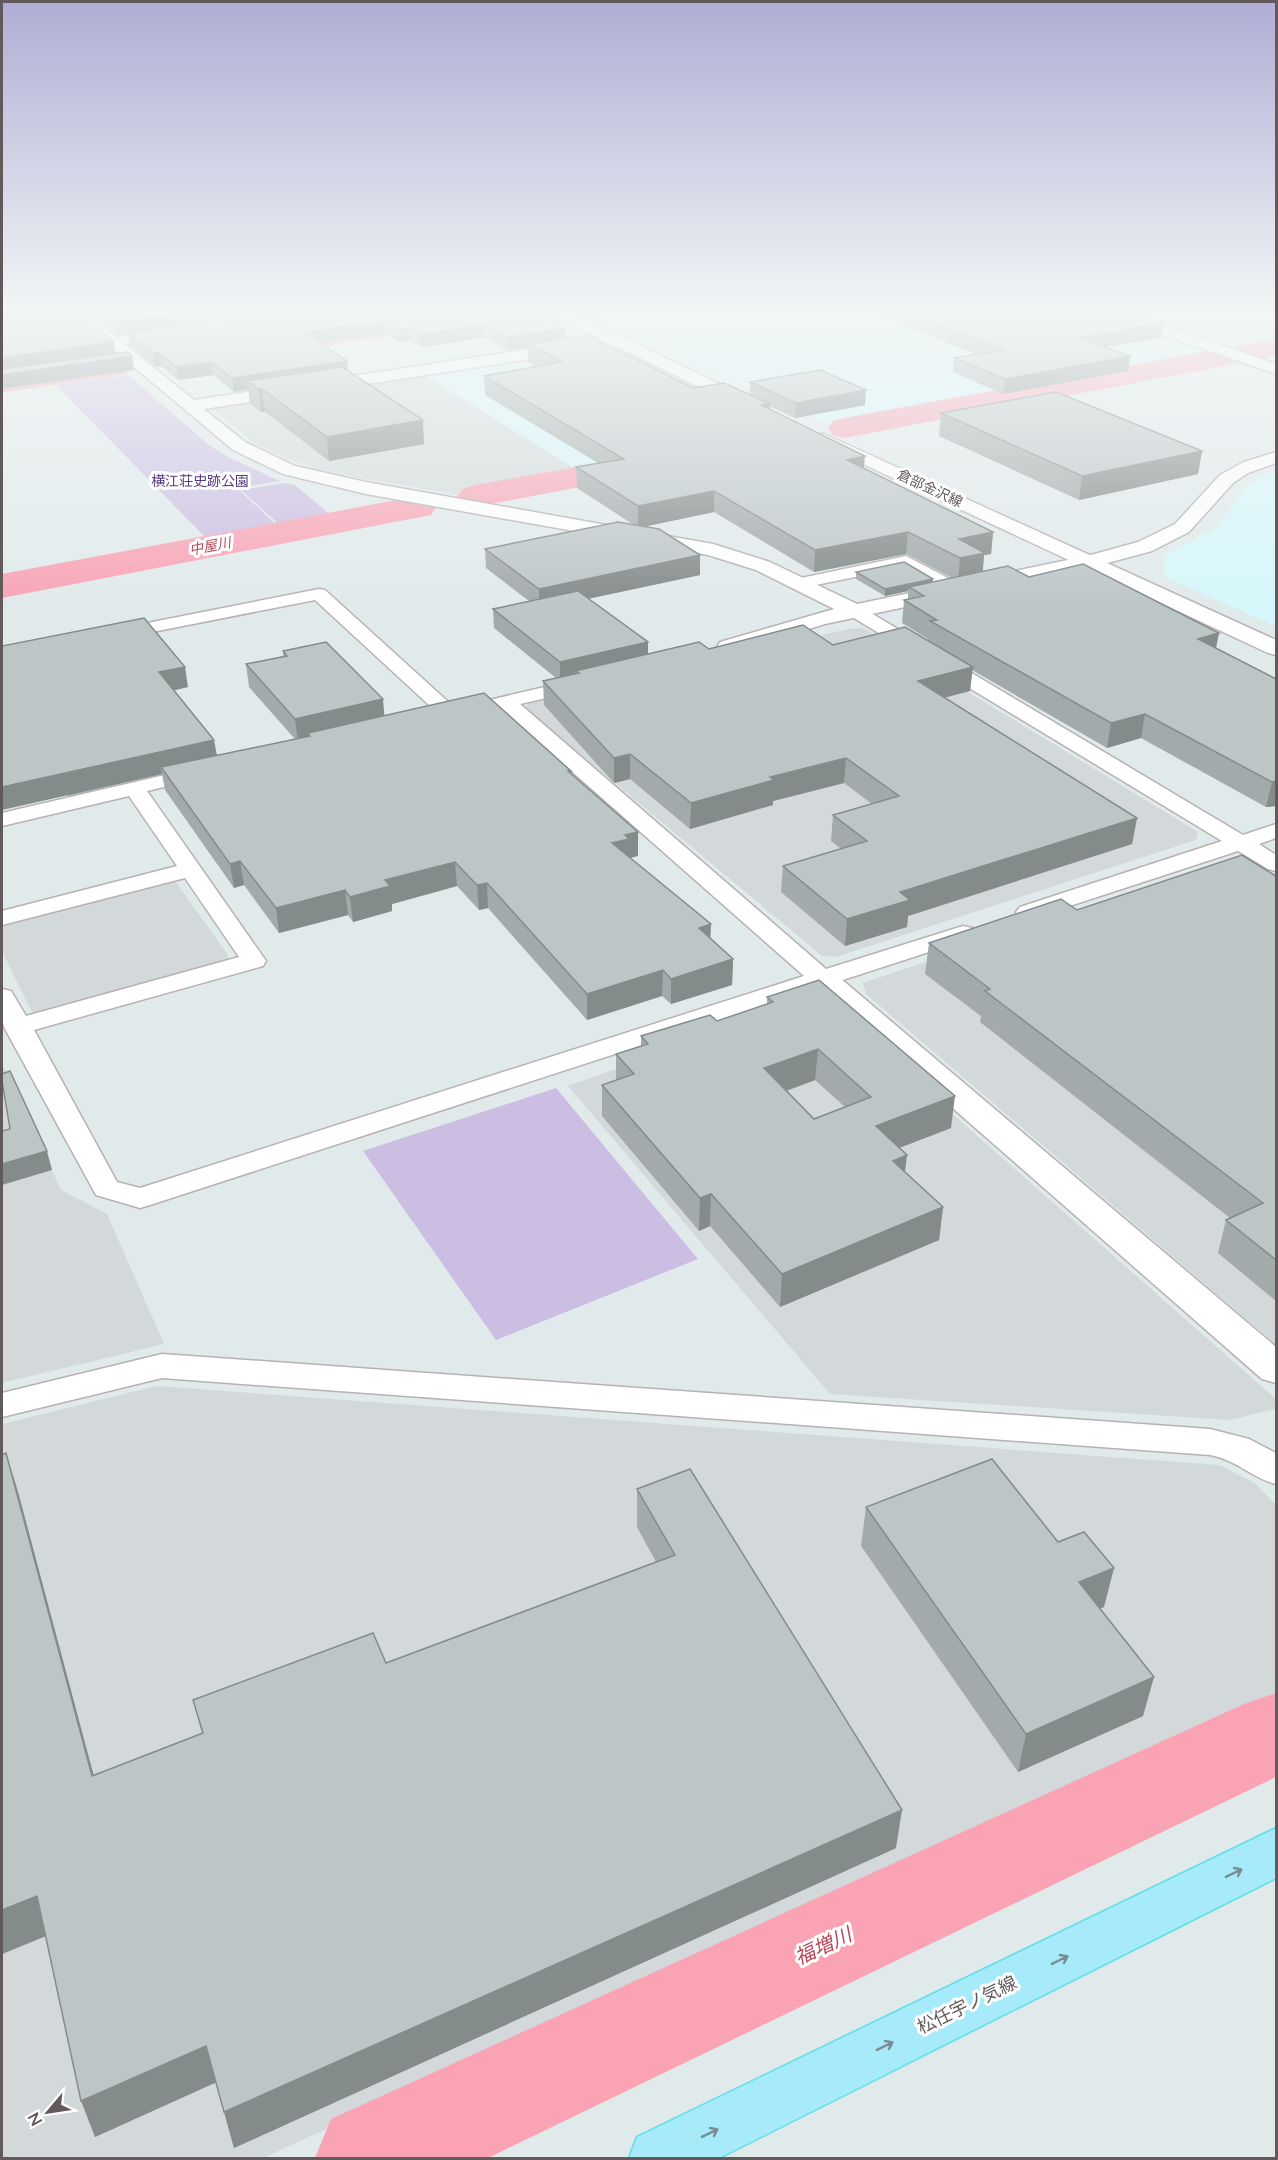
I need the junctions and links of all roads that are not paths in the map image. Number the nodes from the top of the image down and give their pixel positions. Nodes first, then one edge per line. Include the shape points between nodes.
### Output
1 (195, 410) edge
2 (760, 410) edge
3 (765, 412) edge
4 (813, 434) edge
5 (1276, 457) edge
6 (1089, 562) junction
7 (801, 583) junction
8 (957, 590) junction
9 (855, 611) junction
10 (100, 638) edge
11 (1276, 648) edge
12 (717, 650) edge
13 (594, 681) edge
14 (504, 701) junction
15 (450, 714) junction
16 (426, 720) edge
17 (216, 769) edge
18 (134, 788) junction
19 (2, 819) edge
20 (1276, 831) edge
21 (1241, 843) junction
22 (1276, 864) edge
23 (189, 870) junction
24 (2, 918) edge
25 (823, 979) junction
26 (2, 996) edge
27 (13, 1033) edge
28 (1276, 1370) edge
29 (2, 1405) edge
30 (1276, 1471) edge
31 (1276, 1852) edge
32 (658, 2158) edge

1 - 7 street via 239,446 264,460 317,478 690,545 763,566
2 - 3 street
4 - 6 street, 倉部金沢線
5 - 6 street via 1248,467 1220,484 1191,521 1175,532 1133,550
6 - 8 street
6 - 11 street, 倉部金沢線
7 - 8 street via 906,561
7 - 9 street
8 - 9 street
9 - 12 street
9 - 21 street
10 - 15 street via 319,594
13 - 14 street
14 - 15 street
14 - 25 street
15 - 16 street
17 - 18 street
18 - 19 street
18 - 23 street
20 - 21 street
21 - 22 street
21 - 25 street
23 - 24 street
23 - 27 street via 254,961
25 - 27 street via 140,1198 106,1188
25 - 28 street
26 - 27 street
29 - 30 street via 162,1366 1210,1442 1254,1454
32 -> 31 main road, 松任宇ノ気線

